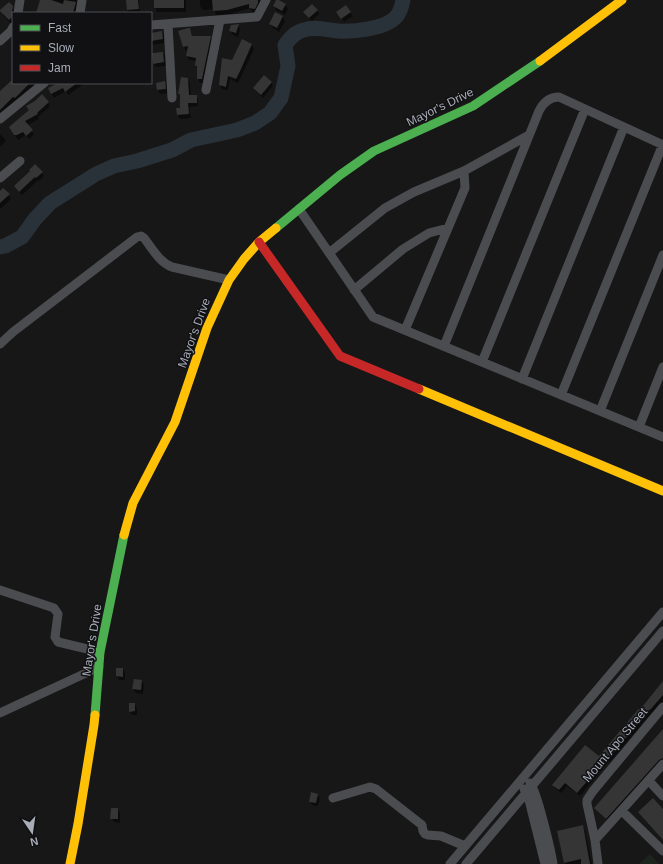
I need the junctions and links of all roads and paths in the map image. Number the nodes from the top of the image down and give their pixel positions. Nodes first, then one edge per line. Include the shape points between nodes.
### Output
1 (20, 0) edge
2 (82, 0) edge
3 (266, 0) edge
4 (622, 0) edge
5 (18, 12) edge
6 (80, 12) edge
7 (220, 20) junction
8 (168, 24) junction
9 (152, 25) edge
10 (12, 29) edge
11 (0, 41) edge
12 (43, 84) edge
13 (206, 90) dead end
14 (172, 98) dead end
15 (585, 109) junction
16 (0, 120) edge
17 (624, 127) junction
18 (529, 135) junction
19 (663, 145) edge
20 (20, 161) dead end
21 (464, 171) junction
22 (0, 178) edge
23 (299, 209) junction
24 (448, 228) junction
25 (259, 242) junction
26 (329, 253) junction
27 (663, 255) edge
28 (229, 280) junction
29 (354, 290) junction
30 (405, 330) junction
31 (0, 344) edge
32 (444, 346) junction
33 (482, 362) junction
34 (663, 367) edge
35 (522, 378) junction
36 (561, 395) junction
37 (600, 411) junction
38 (639, 427) junction
39 (663, 437) edge
40 (663, 491) edge
41 (0, 590) edge
42 (663, 612) edge
43 (663, 631) edge
44 (100, 652) junction
45 (99, 667) junction
46 (663, 707) edge
47 (0, 714) edge
48 (663, 764) edge
49 (521, 780) junction
50 (649, 781) junction
51 (530, 789) junction
52 (663, 796) edge
53 (333, 798) dead end
54 (622, 811) junction
55 (595, 840) junction
56 (466, 846) junction
57 (663, 851) edge
58 (70, 864) edge
59 (450, 864) edge
60 (466, 864) edge
61 (545, 864) edge
62 (553, 864) edge
63 (598, 864) edge

1 - 5 street
2 - 6 street
3 - 7 street via 257,17
4 - 23 street, Mayor's Drive via 534,66 473,106 374,151
7 - 8 street
7 - 13 street
8 - 9 street
8 - 14 street
10 - 11 street
12 - 16 street
15 - 17 street
15 - 18 street via 559,97 549,99 538,111
15 - 33 street
17 - 19 street
17 - 35 street
18 - 21 street
18 - 32 street
19 - 36 street
20 - 22 street
21 - 24 street via 465,188
21 - 26 street via 414,192 385,208
23 - 25 street, Mayor's Drive
23 - 26 street
24 - 29 street via 430,233 403,249
24 - 30 street
25 - 28 street, Mayor's Drive
25 - 40 street via 340,356
26 - 29 street
27 - 37 street
28 - 31 street via 168,266 144,238 137,237 12,332
28 - 44 street, Mayor's Drive via 207,328 175,422 133,503 124,534
29 - 30 street via 373,317
30 - 32 street
32 - 33 street
33 - 35 street
34 - 38 street
35 - 36 street
36 - 37 street
37 - 38 street
38 - 39 street
41 - 44 street via 54,608 58,614 55,637 58,642
42 - 49 street
43 - 51 street
44 - 45 street, Mayor's Drive
45 - 47 street
45 - 58 street, Mayor's Drive via 93,731
46 - 55 street, Mount Apo Street via 587,800
48 - 50 street
49 - 51 street
49 - 56 street
50 - 52 street
50 - 54 street
51 - 60 street
51 - 61 street
51 - 62 street via 538,803
53 - 56 street via 370,787 376,789 419,822 425,834 441,836
54 - 55 street
54 - 57 street
55 - 63 street
56 - 59 street

